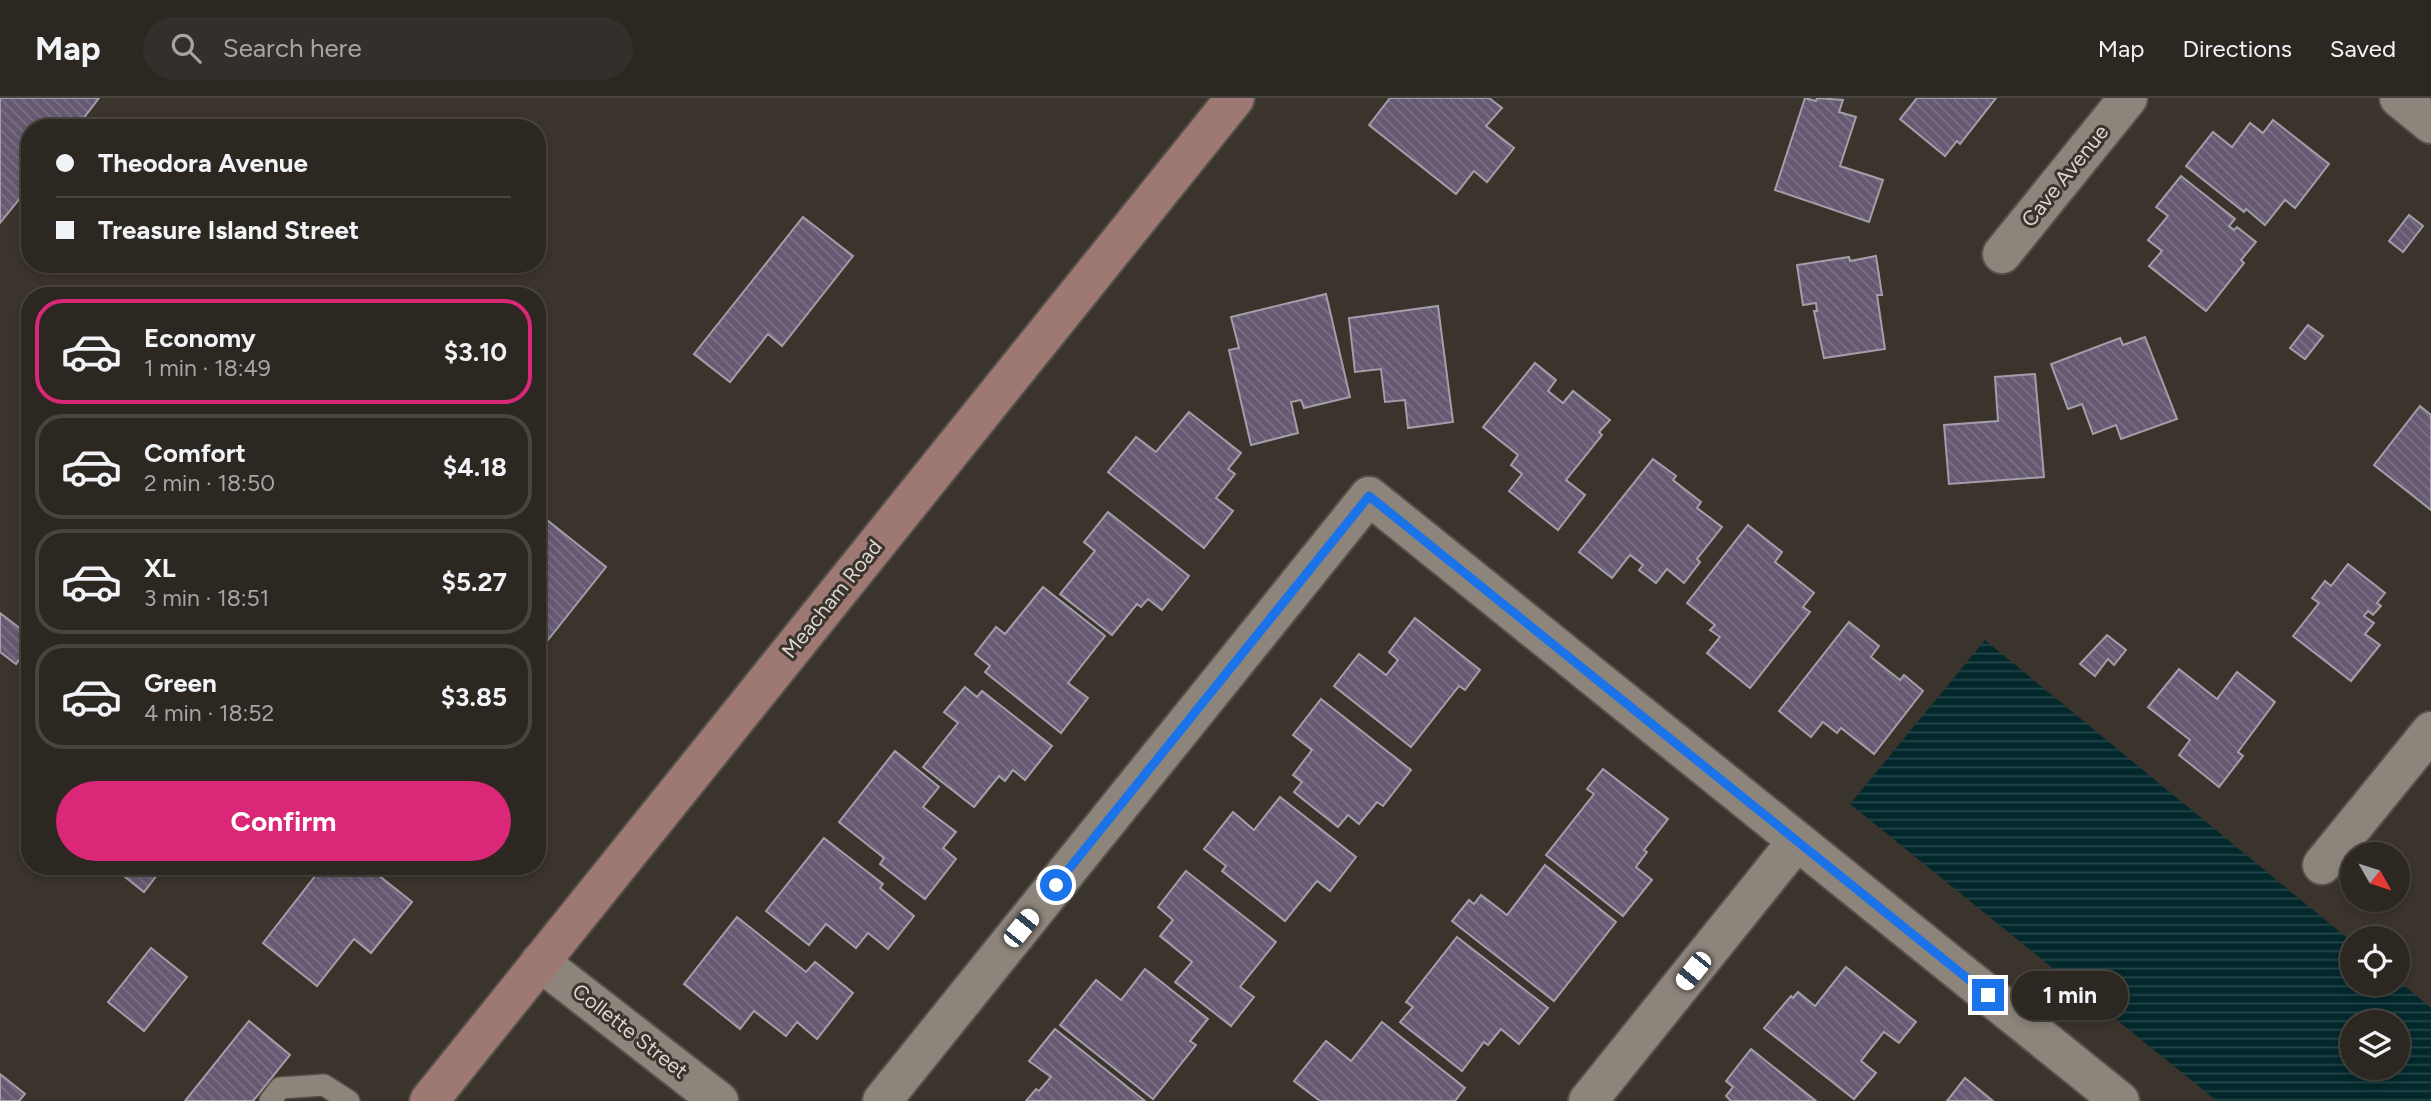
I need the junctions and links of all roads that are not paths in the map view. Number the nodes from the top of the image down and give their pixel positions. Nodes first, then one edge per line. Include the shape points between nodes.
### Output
1 (1235, 98) edge
2 (2128, 98) edge
3 (2399, 98) edge
4 (2431, 124) edge
5 (2002, 254) dead end
6 (2431, 731) edge
7 (1797, 841) junction
8 (2322, 865) dead end
9 (540, 962) junction
10 (270, 1101) edge
11 (349, 1101) edge
12 (429, 1101) edge
13 (719, 1101) edge
14 (882, 1101) edge
15 (1588, 1101) edge
16 (2120, 1101) edge

1 - 9 street, Meacham Road
2 - 5 street, Cave Avenue
3 - 4 street
6 - 8 street
7 - 14 street via 1369,496
7 - 15 street
7 - 16 street
9 - 12 street, Meacham Road
9 - 13 street, Collette Street
10 - 11 lane via 280,1088 324,1084

